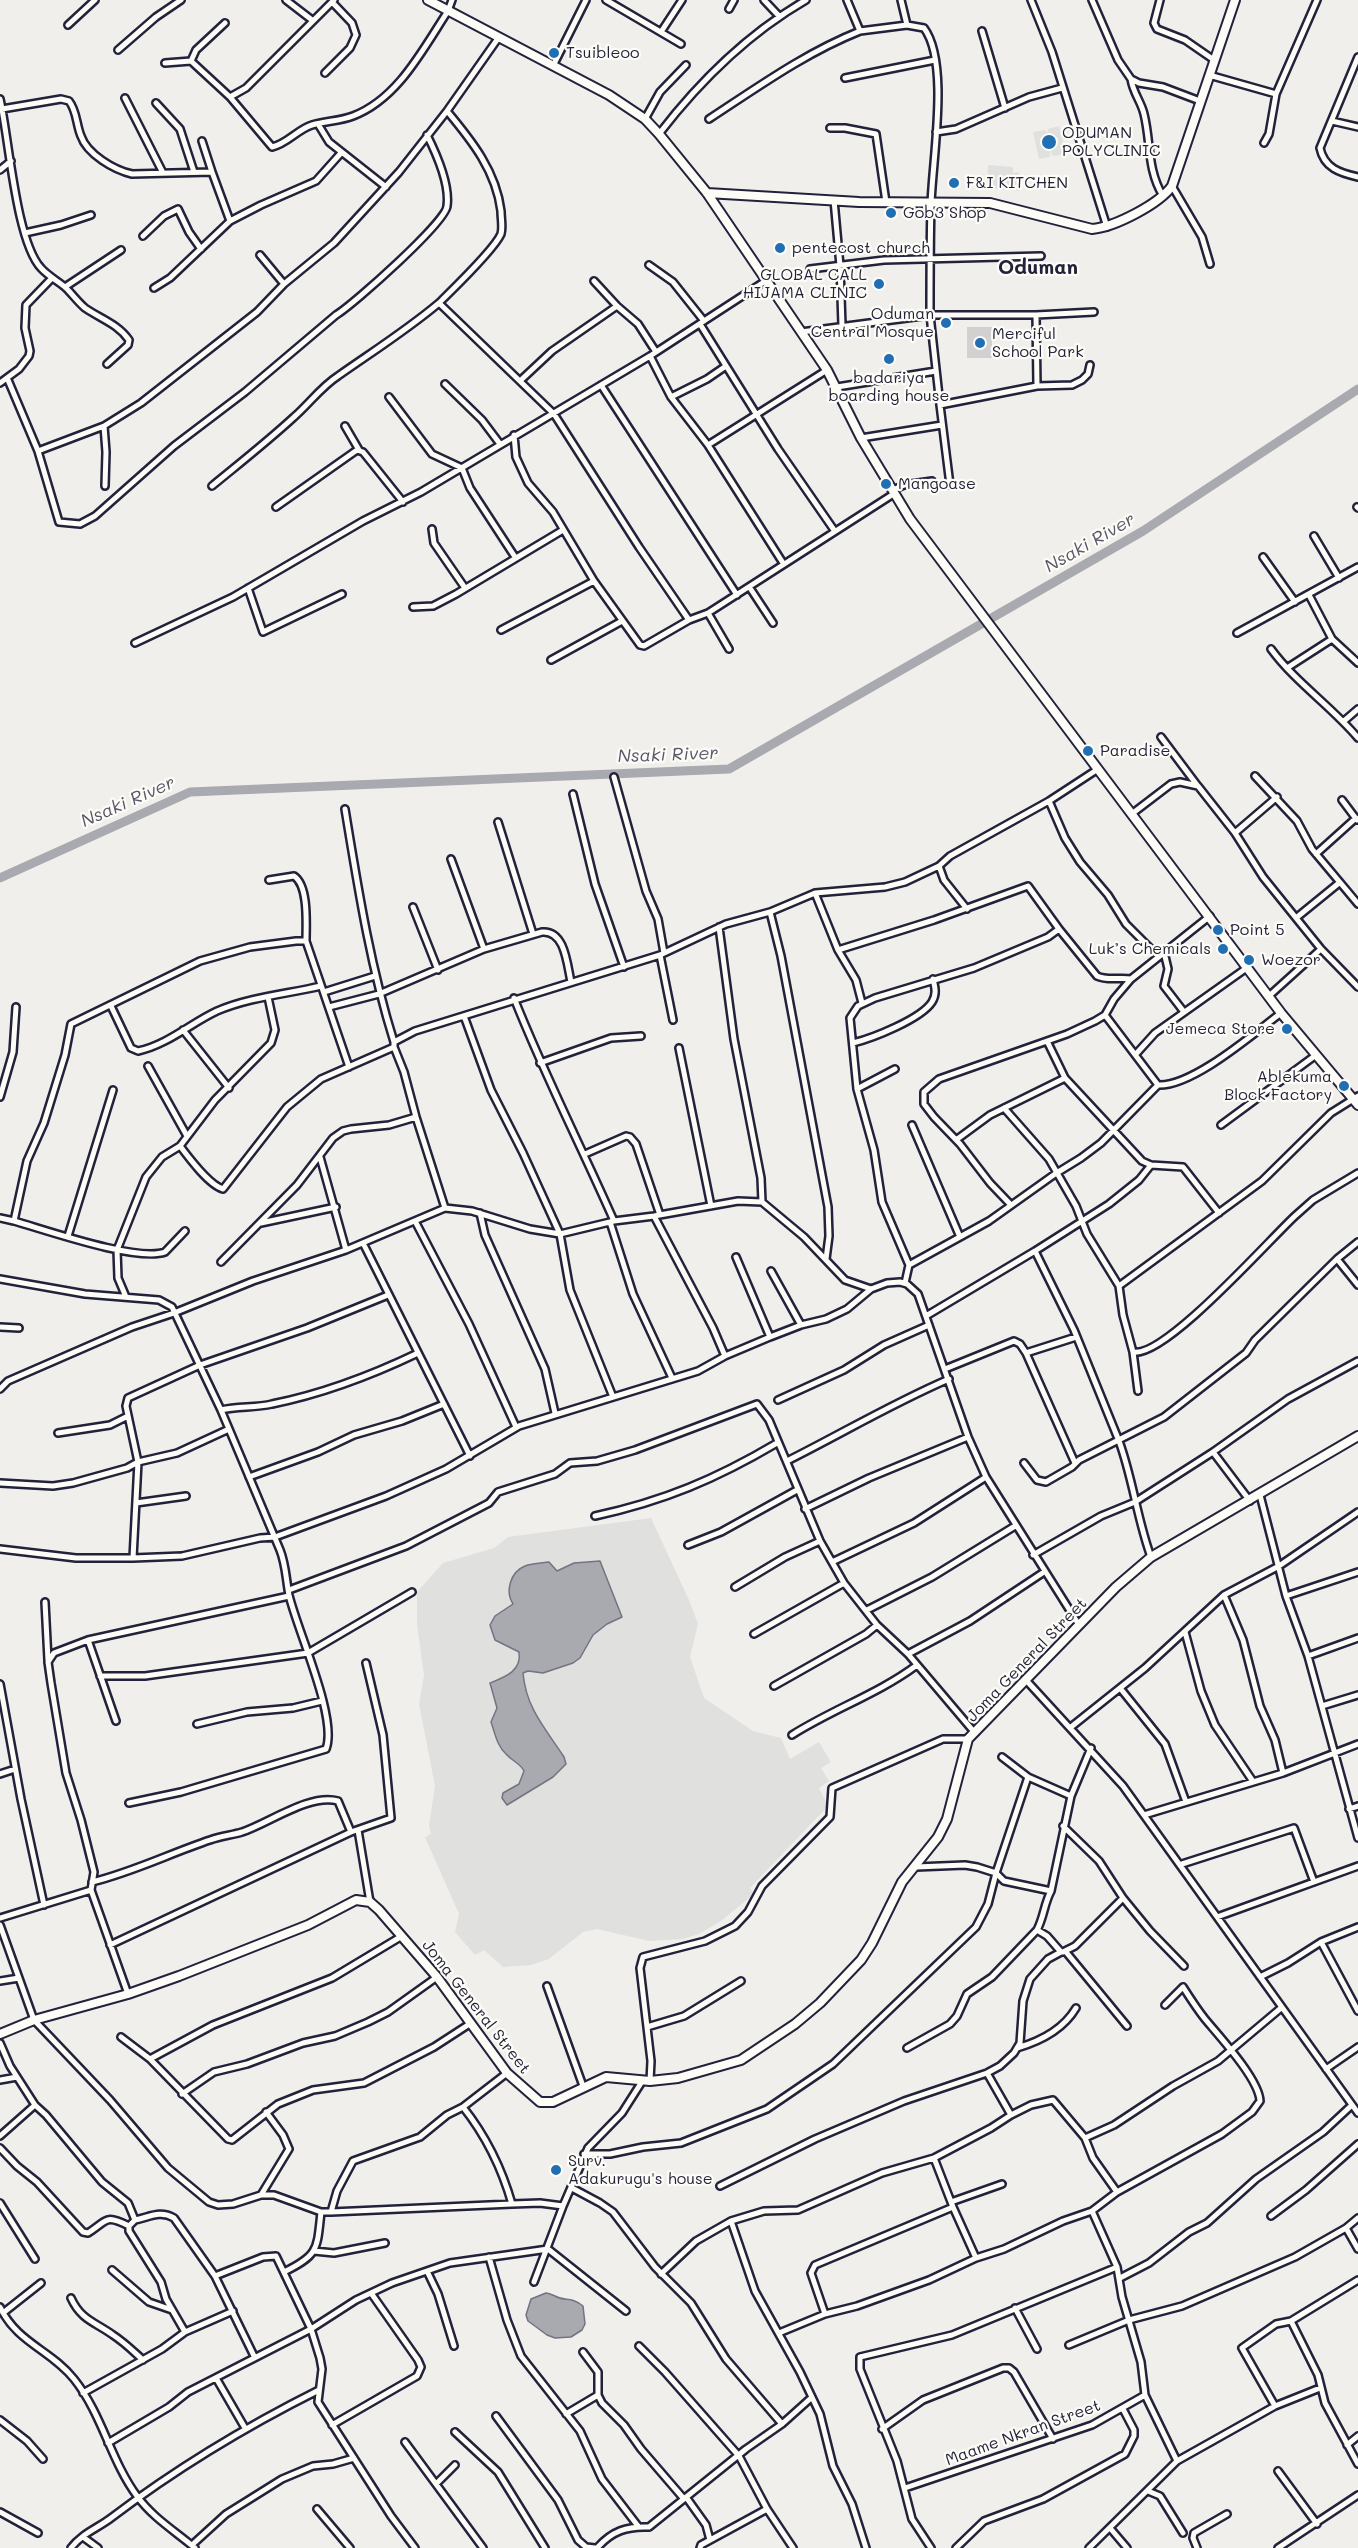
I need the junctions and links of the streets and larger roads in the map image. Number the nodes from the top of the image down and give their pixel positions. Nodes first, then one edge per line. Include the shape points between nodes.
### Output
1 (95, 0) edge
2 (181, 0) edge
3 (286, 0) edge
4 (428, 0) edge
5 (452, 0) edge
6 (586, 0) edge
7 (606, 0) edge
8 (682, 0) edge
9 (734, 0) edge
10 (764, 0) edge
11 (806, 0) edge
12 (847, 0) edge
13 (901, 0) edge
14 (1031, 0) edge
15 (1092, 0) edge
16 (1160, 0) edge
17 (1235, 0) edge
18 (1317, 0) edge
19 (333, 1) edge
20 (729, 9) dead end
21 (448, 11) junction
22 (779, 16) junction
23 (312, 20) junction
24 (225, 23) dead end
25 (68, 25) dead end
26 (907, 25) junction
27 (860, 31) junction
28 (982, 31) dead end
29 (661, 32) junction
30 (499, 38) junction
31 (681, 44) dead end
32 (118, 50) dead end
33 (1358, 57) edge
34 (935, 60) junction
35 (1214, 60) junction
36 (191, 61) junction
37 (165, 63) dead end
38 (686, 65) dead end
39 (552, 66) junction
40 (325, 74) dead end
41 (1209, 75) junction
42 (845, 78) dead end
43 (1131, 79) junction
44 (1062, 88) junction
45 (1276, 94) junction
46 (230, 97) junction
47 (125, 98) dead end
48 (0, 99) edge
49 (1200, 101) junction
50 (156, 103) dead end
51 (1005, 108) junction
52 (2, 109) junction
53 (447, 111) junction
54 (645, 119) junction
55 (709, 119) dead end
56 (1358, 120) edge
57 (1332, 121) junction
58 (318, 124) junction
59 (1355, 126) edge
60 (830, 128) dead end
61 (936, 132) junction
62 (659, 134) junction
63 (428, 135) junction
64 (202, 141) dead end
65 (1264, 143) dead end
66 (341, 153) junction
67 (11, 161) junction
68 (0, 170) edge
69 (194, 171) junction
70 (212, 172) junction
71 (163, 173) junction
72 (1358, 177) edge
73 (1172, 186) junction
74 (386, 187) junction
75 (707, 194) junction
76 (1163, 196) junction
77 (834, 200) junction
78 (886, 202) junction
79 (931, 203) junction
80 (91, 214) dead end
81 (230, 221) junction
82 (1107, 227) junction
83 (25, 233) junction
84 (143, 236) dead end
85 (201, 249) junction
86 (120, 250) dead end
87 (260, 255) dead end
88 (1041, 256) dead end
89 (931, 257) junction
90 (1210, 264) dead end
91 (649, 265) dead end
92 (840, 266) junction
93 (810, 269) dead end
94 (52, 278) junction
95 (767, 280) junction
96 (594, 281) dead end
97 (284, 284) junction
98 (65, 287) junction
99 (154, 288) dead end
100 (439, 303) junction
101 (617, 306) junction
102 (1094, 312) dead end
103 (930, 315) junction
104 (1036, 315) junction
105 (702, 323) junction
106 (842, 326) junction
107 (801, 332) junction
108 (656, 352) junction
109 (650, 356) junction
110 (108, 364) dead end
111 (1090, 364) dead end
112 (726, 366) junction
113 (827, 370) junction
114 (936, 371) junction
115 (8, 380) junction
116 (520, 380) junction
117 (0, 383) edge
118 (445, 384) dead end
119 (601, 385) junction
120 (1037, 386) junction
121 (837, 387) junction
122 (389, 397) dead end
123 (671, 397) junction
124 (939, 405) junction
125 (554, 414) junction
126 (757, 416) junction
127 (942, 425) junction
128 (104, 426) junction
129 (345, 426) dead end
130 (514, 435) junction
131 (861, 438) junction
132 (500, 444) junction
133 (708, 446) junction
134 (359, 450) junction
135 (38, 451) junction
136 (462, 468) junction
137 (932, 481) dead end
138 (950, 485) dead end
139 (105, 486) dead end
140 (212, 486) dead end
141 (894, 491) junction
142 (403, 502) junction
143 (276, 507) dead end
144 (432, 529) dead end
145 (563, 530) junction
146 (834, 530) junction
147 (1314, 536) dead end
148 (515, 557) junction
149 (1263, 557) dead end
150 (783, 563) junction
151 (1358, 567) edge
152 (1340, 578) junction
153 (594, 581) junction
154 (248, 588) junction
155 (465, 588) junction
156 (750, 588) junction
157 (342, 594) dead end
158 (737, 595) junction
159 (1309, 595) junction
160 (1295, 602) junction
161 (413, 607) dead end
162 (708, 613) junction
163 (689, 620) junction
164 (622, 621) junction
165 (773, 623) dead end
166 (501, 630) dead end
167 (1237, 633) dead end
168 (1332, 639) junction
169 (135, 643) dead end
170 (729, 649) dead end
171 (1271, 649) dead end
172 (551, 660) dead end
173 (1358, 663) edge
174 (1287, 668) junction
175 (1358, 709) edge
176 (1344, 721) junction
177 (1161, 737) dead end
178 (1358, 738) edge
179 (1098, 769) junction
180 (1255, 776) dead end
181 (614, 777) dead end
182 (1198, 786) junction
183 (573, 794) dead end
184 (1277, 797) junction
185 (1341, 800) dead end
186 (1049, 801) junction
187 (345, 809) dead end
188 (1133, 813) junction
189 (1357, 820) edge
190 (498, 822) dead end
191 (1235, 833) junction
192 (1316, 854) junction
193 (451, 860) dead end
194 (939, 866) junction
195 (269, 880) dead end
196 (1339, 883) junction
197 (815, 893) junction
198 (1358, 904) edge
199 (413, 907) dead end
200 (967, 909) junction
201 (770, 912) junction
202 (1210, 916) junction
203 (1296, 918) junction
204 (719, 927) junction
205 (1059, 929) junction
206 (533, 934) junction
207 (306, 941) junction
208 (484, 949) junction
209 (1321, 949) junction
210 (838, 950) junction
211 (1164, 952) junction
212 (662, 954) junction
213 (1158, 956) junction
214 (624, 967) junction
215 (1248, 967) junction
216 (438, 970) junction
217 (375, 976) junction
218 (933, 979) junction
219 (1131, 979) junction
220 (572, 982) junction
221 (1358, 987) edge
222 (322, 989) junction
223 (379, 994) junction
224 (1269, 996) junction
225 (268, 997) junction
226 (514, 999) junction
227 (862, 1003) junction
228 (111, 1006) junction
229 (16, 1007) dead end
230 (328, 1007) junction
231 (1184, 1012) junction
232 (1281, 1013) junction
233 (1105, 1015) junction
234 (464, 1016) junction
235 (673, 1020) dead end
236 (183, 1030) junction
237 (641, 1036) dead end
238 (1047, 1041) junction
239 (853, 1043) junction
240 (394, 1044) junction
241 (679, 1048) dead end
242 (1137, 1054) junction
243 (1316, 1054) junction
244 (540, 1064) junction
245 (148, 1066) dead end
246 (349, 1067) junction
247 (895, 1069) dead end
248 (1065, 1078) junction
249 (1158, 1085) junction
250 (229, 1088) junction
251 (857, 1089) junction
252 (113, 1090) dead end
253 (0, 1097) edge
254 (1356, 1100) edge
255 (1004, 1108) junction
256 (416, 1117) junction
257 (912, 1125) dead end
258 (1221, 1125) dead end
259 (1113, 1129) junction
260 (187, 1136) junction
261 (956, 1140) junction
262 (180, 1146) junction
263 (585, 1154) junction
264 (320, 1157) junction
265 (1151, 1165) junction
266 (1358, 1173) edge
267 (1055, 1174) junction
268 (762, 1202) junction
269 (1011, 1205) junction
270 (711, 1206) junction
271 (336, 1208) junction
272 (445, 1208) junction
273 (480, 1213) junction
274 (1219, 1213) junction
275 (657, 1216) junction
276 (0, 1218) edge
277 (14, 1221) junction
278 (415, 1221) junction
279 (612, 1222) junction
280 (1082, 1222) junction
281 (260, 1224) junction
282 (185, 1231) dead end
283 (560, 1234) junction
284 (68, 1236) junction
285 (960, 1236) junction
286 (1358, 1242) edge
287 (363, 1243) junction
288 (117, 1250) junction
289 (346, 1250) junction
290 (1035, 1251) junction
291 (736, 1257) dead end
292 (826, 1259) junction
293 (1337, 1259) junction
294 (221, 1262) dead end
295 (909, 1265) junction
296 (771, 1271) dead end
297 (0, 1279) edge
298 (905, 1283) junction
299 (1358, 1285) edge
300 (1119, 1286) junction
301 (871, 1289) junction
302 (388, 1295) junction
303 (126, 1296) junction
304 (174, 1313) junction
305 (926, 1316) junction
306 (801, 1325) junction
307 (929, 1325) junction
308 (0, 1327) edge
309 (19, 1328) dead end
310 (770, 1337) junction
311 (1076, 1337) junction
312 (1133, 1352) junction
313 (418, 1353) junction
314 (1026, 1353) junction
315 (725, 1356) junction
316 (1358, 1361) edge
317 (200, 1365) junction
318 (945, 1369) junction
319 (672, 1378) junction
320 (949, 1379) junction
321 (0, 1389) edge
322 (1138, 1391) dead end
323 (613, 1397) junction
324 (777, 1400) dead end
325 (444, 1404) junction
326 (221, 1410) junction
327 (555, 1413) junction
328 (128, 1416) junction
329 (516, 1427) junction
330 (229, 1429) junction
331 (58, 1433) dead end
332 (1358, 1436) edge
333 (968, 1437) junction
334 (1119, 1441) junction
335 (777, 1443) junction
336 (1213, 1452) junction
337 (470, 1456) junction
338 (787, 1461) junction
339 (138, 1462) junction
340 (1024, 1463) dead end
341 (1076, 1463) junction
342 (249, 1477) junction
343 (986, 1477) junction
344 (0, 1483) edge
345 (797, 1490) junction
346 (1260, 1495) junction
347 (186, 1496) dead end
348 (1250, 1501) junction
349 (1134, 1502) junction
350 (136, 1503) junction
351 (806, 1509) junction
352 (1358, 1512) edge
353 (595, 1516) dead end
354 (1015, 1526) junction
355 (275, 1537) junction
356 (820, 1541) junction
357 (688, 1545) dead end
358 (0, 1549) edge
359 (1033, 1555) junction
360 (1151, 1557) junction
361 (133, 1558) junction
362 (832, 1562) junction
363 (1280, 1566) junction
364 (1044, 1572) junction
365 (1358, 1572) edge
366 (844, 1583) junction
367 (735, 1587) dead end
368 (412, 1592) dead end
369 (289, 1593) junction
370 (1224, 1595) junction
371 (1286, 1596) junction
372 (45, 1602) dead end
373 (867, 1610) junction
374 (877, 1625) junction
375 (1079, 1625) junction
376 (1185, 1632) junction
377 (754, 1634) dead end
378 (1358, 1638) edge
379 (88, 1640) junction
380 (308, 1653) junction
381 (908, 1653) junction
382 (1308, 1656) junction
383 (48, 1662) junction
384 (366, 1663) dead end
385 (917, 1665) junction
386 (100, 1676) junction
387 (1025, 1679) junction
388 (0, 1684) edge
389 (774, 1686) dead end
390 (1120, 1688) junction
391 (1358, 1695) edge
392 (322, 1701) junction
393 (1322, 1706) junction
394 (116, 1721) dead end
395 (197, 1724) dead end
396 (1071, 1727) junction
397 (792, 1735) dead end
398 (971, 1736) junction
399 (1358, 1744) edge
400 (1091, 1748) junction
401 (1334, 1754) junction
402 (1002, 1757) dead end
403 (15, 1769) junction
404 (1283, 1773) junction
405 (0, 1774) edge
406 (1028, 1777) junction
407 (1252, 1780) junction
408 (1071, 1796) junction
409 (1186, 1802) junction
410 (129, 1803) dead end
411 (1358, 1806) edge
412 (1349, 1809) junction
413 (1144, 1815) junction
414 (1063, 1826) junction
415 (358, 1830) junction
416 (351, 1832) junction
417 (1358, 1838) edge
418 (1182, 1864) junction
419 (1358, 1866) edge
420 (916, 1867) junction
421 (996, 1873) junction
422 (92, 1882) junction
423 (1314, 1882) junction
424 (91, 1890) junction
425 (1050, 1891) junction
426 (1123, 1898) junction
427 (370, 1902) junction
428 (45, 1905) junction
429 (1217, 1917) junction
430 (0, 1918) edge
431 (0, 1926) edge
432 (1358, 1927) edge
433 (1037, 1930) junction
434 (402, 1936) junction
435 (1321, 1942) junction
436 (110, 1945) junction
437 (1063, 1952) junction
438 (1184, 1966) dead end
439 (437, 1977) junction
440 (1260, 1977) junction
441 (19, 1978) junction
442 (0, 1981) edge
443 (741, 1981) dead end
444 (547, 1986) dead end
445 (128, 1994) junction
446 (1165, 2005) dead end
447 (1077, 2008) dead end
448 (1281, 2008) junction
449 (1358, 2011) edge
450 (34, 2020) junction
451 (471, 2023) junction
452 (1127, 2026) dead end
453 (647, 2027) junction
454 (0, 2034) edge
455 (121, 2037) dead end
456 (0, 2043) edge
457 (1358, 2047) edge
458 (907, 2048) dead end
459 (1017, 2048) junction
460 (1231, 2050) junction
461 (150, 2059) junction
462 (1326, 2068) junction
463 (507, 2073) junction
464 (987, 2073) junction
465 (17, 2077) junction
466 (0, 2080) edge
467 (646, 2080) junction
468 (584, 2086) junction
469 (182, 2094) junction
470 (1352, 2104) junction
471 (35, 2105) junction
472 (463, 2107) junction
473 (266, 2112) junction
474 (1358, 2113) edge
475 (1011, 2115) junction
476 (0, 2136) edge
477 (1085, 2138) junction
478 (1358, 2144) edge
479 (0, 2148) edge
480 (584, 2154) junction
481 (934, 2158) junction
482 (1002, 2184) dead end
483 (720, 2186) dead end
484 (572, 2188) junction
485 (1117, 2192) junction
486 (261, 2195) junction
487 (0, 2203) edge
488 (512, 2204) junction
489 (952, 2204) junction
490 (563, 2206) junction
491 (1092, 2211) junction
492 (321, 2212) junction
493 (331, 2212) junction
494 (1271, 2216) dead end
495 (1358, 2218) edge
496 (135, 2220) junction
497 (731, 2221) junction
498 (129, 2226) junction
499 (1346, 2228) junction
500 (385, 2243) dead end
501 (548, 2248) junction
502 (1358, 2249) edge
503 (314, 2251) junction
504 (489, 2257) junction
505 (976, 2258) junction
506 (35, 2259) dead end
507 (1118, 2267) junction
508 (112, 2270) dead end
509 (427, 2271) junction
510 (284, 2272) junction
511 (661, 2274) junction
512 (216, 2276) junction
513 (1120, 2278) junction
514 (1358, 2280) edge
515 (534, 2282) dead end
516 (41, 2283) dead end
517 (371, 2293) junction
518 (71, 2298) dead end
519 (0, 2307) edge
520 (1016, 2308) junction
521 (171, 2310) junction
522 (233, 2311) junction
523 (626, 2311) dead end
524 (3, 2313) junction
525 (825, 2314) junction
526 (5, 2320) junction
527 (1129, 2320) junction
528 (1291, 2321) junction
529 (0, 2326) edge
530 (311, 2329) junction
531 (184, 2332) junction
532 (779, 2333) junction
533 (1069, 2345) dead end
534 (454, 2346) dead end
535 (639, 2346) dead end
536 (1037, 2349) dead end
537 (583, 2352) dead end
538 (254, 2356) junction
539 (143, 2360) junction
540 (216, 2378) junction
541 (1320, 2388) junction
542 (319, 2390) junction
543 (83, 2393) junction
544 (598, 2395) junction
545 (1145, 2395) junction
546 (811, 2398) junction
547 (1275, 2406) junction
548 (1124, 2409) junction
549 (566, 2414) junction
550 (496, 2416) dead end
551 (0, 2420) edge
552 (782, 2424) junction
553 (332, 2425) junction
554 (245, 2428) junction
555 (882, 2429) junction
556 (455, 2432) dead end
557 (1358, 2436) edge
558 (1053, 2439) junction
559 (405, 2442) dead end
560 (108, 2443) junction
561 (1347, 2445) junction
562 (739, 2456) junction
563 (354, 2458) junction
564 (43, 2459) dead end
565 (1177, 2462) junction
566 (1358, 2464) edge
567 (455, 2465) dead end
568 (1278, 2471) dead end
569 (436, 2484) junction
570 (905, 2488) junction
571 (1148, 2491) junction
572 (1358, 2495) edge
573 (137, 2497) junction
574 (685, 2498) junction
575 (318, 2509) dead end
576 (767, 2509) junction
577 (0, 2512) edge
578 (1227, 2514) dead end
579 (1317, 2524) junction
580 (638, 2526) junction
581 (1110, 2528) junction
582 (38, 2533) dead end
583 (1183, 2533) dead end
584 (83, 2537) junction
585 (710, 2540) junction
586 (194, 2547) edge
587 (71, 2548) edge
588 (98, 2548) edge
589 (350, 2548) edge
590 (415, 2548) edge
591 (483, 2548) edge
592 (545, 2548) edge
593 (596, 2548) edge
594 (700, 2548) edge
595 (793, 2548) edge
596 (866, 2548) edge
597 (931, 2548) edge
598 (956, 2548) edge
599 (1089, 2548) edge
600 (1127, 2548) edge
601 (1197, 2548) edge
602 (1278, 2548) edge

1 - 25 street
2 - 32 street
3 - 23 street
4 - 21 street
5 - 21 street
6 - 39 street
7 - 29 street
8 - 29 street
9 - 20 street
10 - 22 street
11 - 22 street
12 - 27 street
13 - 26 street
14 - 44 street
15 - 43 street via 1118,60
16 - 35 street via 1154,22 1157,29 1185,40
17 - 35 street
18 - 45 street
19 - 23 street
19 - 40 street via 352,23 356,35 350,48
21 - 30 street
21 - 58 street via 401,79 380,101 356,115
22 - 62 street via 699,86
23 - 46 street via 246,88
24 - 36 street via 196,50
26 - 27 street
26 - 34 street via 924,28 930,35
27 - 55 street via 802,59
28 - 51 street
29 - 31 street
30 - 39 street
30 - 53 street
33 - 57 street
34 - 42 street
34 - 61 street
35 - 41 street
36 - 37 street
36 - 46 street
38 - 54 street via 660,92
39 - 54 street via 609,95
41 - 45 street
41 - 49 street
43 - 49 street
43 - 76 street via 1144,115 1155,182
44 - 51 street
44 - 82 street
45 - 65 street
46 - 58 street via 272,147
47 - 71 street
48 - 52 street
49 - 73 street
50 - 69 street via 180,129
51 - 61 street via 956,129
52 - 67 street
52 - 71 street via 69,101 83,142 100,158 123,172
53 - 63 street
53 - 100 street via 490,170 500,200 502,225 492,247
54 - 62 street
56 - 59 street
57 - 59 street
57 - 72 street via 1320,148 1322,154 1335,171
58 - 66 street
60 - 78 street via 876,135
61 - 79 street
62 - 75 street
63 - 74 street
63 - 135 street via 448,203 445,212 408,254 355,302 174,446 108,507 80,524 59,522
64 - 70 street
66 - 74 street
66 - 81 street via 316,182
67 - 68 street
67 - 83 street
69 - 70 street
69 - 71 street
70 - 81 street
73 - 76 street
73 - 90 street via 1202,237
74 - 97 street via 334,243
75 - 77 street
75 - 95 street
76 - 82 street
77 - 78 street
77 - 92 street
78 - 79 street
79 - 82 street via 990,203 1092,229
79 - 89 street
80 - 83 street
81 - 85 street
83 - 94 street via 31,255
84 - 85 street via 164,216 178,209
85 - 99 street
86 - 98 street
87 - 97 street
88 - 89 street
89 - 92 street
89 - 103 street
91 - 105 street via 673,282
92 - 93 street
92 - 106 street
94 - 98 street
94 - 115 street via 26,305 30,351
95 - 105 street
95 - 107 street
96 - 101 street
97 - 128 street via 257,312 141,403
98 - 110 street via 84,307 116,325 129,340
100 - 116 street
100 - 140 street via 338,376
101 - 108 street via 638,324
101 - 116 street via 552,351
102 - 104 street
103 - 104 street
103 - 106 street
103 - 114 street
104 - 120 street
105 - 108 street
105 - 112 street
106 - 107 street
107 - 113 street
108 - 109 street
109 - 119 street
109 - 123 street
111 - 120 street via 1088,374 1076,384
112 - 123 street
112 - 126 street
113 - 121 street
113 - 126 street
114 - 121 street
114 - 124 street
115 - 117 street
115 - 135 street
116 - 125 street
118 - 132 street
119 - 125 street
119 - 158 street
120 - 124 street
121 - 131 street
122 - 136 street via 432,454
123 - 133 street
124 - 127 street
125 - 130 street
125 - 163 street
126 - 133 street
126 - 146 street
127 - 131 street
127 - 138 street
128 - 135 street
128 - 139 street
129 - 134 street
130 - 132 street
130 - 145 street via 519,465 528,483
131 - 141 street
132 - 136 street
133 - 150 street
134 - 142 street
134 - 143 street
136 - 142 street
136 - 148 street via 470,488
137 - 141 street via 904,485
141 - 146 street
141 - 179 street via 961,589
142 - 154 street
144 - 155 street via 434,543
145 - 148 street
145 - 153 street
146 - 150 street
147 - 152 street
148 - 155 street
149 - 160 street
150 - 156 street
151 - 152 street
152 - 159 street
153 - 164 street
153 - 166 street
154 - 157 street via 263,632
154 - 169 street
155 - 161 street via 433,606
156 - 158 street
156 - 165 street
158 - 162 street
159 - 160 street
159 - 168 street
160 - 167 street
162 - 163 street
162 - 170 street
163 - 164 street via 644,646 637,644
164 - 172 street
168 - 173 street
168 - 174 street
171 - 174 street
174 - 176 street
175 - 176 street
176 - 178 street
177 - 182 street
179 - 186 street
179 - 188 street
180 - 184 street
181 - 212 street via 646,891 658,919
182 - 188 street via 1171,784
182 - 191 street
183 - 214 street via 595,884
184 - 191 street
184 - 192 street
185 - 189 street
186 - 194 street via 950,856
186 - 213 street via 1080,862 1126,924
187 - 217 street
188 - 202 street
189 - 192 street
190 - 206 street
191 - 203 street
192 - 196 street
193 - 208 street
194 - 197 street via 885,887
194 - 200 street via 944,880
195 - 207 street via 294,876 299,879
196 - 198 street
196 - 203 street
197 - 201 street
197 - 210 street
199 - 216 street
200 - 205 street via 1028,886
200 - 210 street
201 - 204 street
201 - 292 street via 828,1207
202 - 211 street
202 - 215 street
203 - 209 street
204 - 212 street
204 - 268 street
205 - 218 street via 994,960
205 - 219 street via 1097,976
206 - 208 street
206 - 220 street via 549,931 557,936
207 - 222 street
207 - 228 street via 223,953
208 - 216 street
209 - 221 street
209 - 224 street
210 - 227 street via 856,980
211 - 213 street
211 - 231 street via 1168,969 1164,986
212 - 214 street
212 - 235 street
213 - 219 street
214 - 220 street
215 - 224 street
215 - 231 street
216 - 223 street
217 - 222 street
217 - 223 street
218 - 227 street
218 - 239 street via 935,993 926,1008 906,1021
219 - 233 street
220 - 226 street
222 - 225 street
222 - 230 street
223 - 230 street
223 - 240 street
224 - 232 street
225 - 236 street via 218,1011
225 - 250 street via 274,1038
226 - 234 street
226 - 244 street
227 - 239 street via 851,1015
228 - 236 street via 134,1050 144,1050
228 - 277 street via 69,1028 65,1055 44,1123 27,1161
229 - 253 street via 14,1052
230 - 246 street
231 - 242 street via 1155,1033
232 - 243 street
232 - 249 street via 1198,1072 1173,1084
233 - 238 street
233 - 242 street
234 - 240 street via 419,1029
234 - 283 street via 491,1090
236 - 250 street
237 - 244 street via 611,1038
238 - 248 street
238 - 261 street via 930,1084 924,1092 924,1104
239 - 251 street
240 - 246 street
240 - 256 street
241 - 270 street
242 - 249 street
243 - 254 street
243 - 258 street
244 - 263 street
245 - 260 street
246 - 262 street via 321,1079 286,1107 223,1189 195,1166
247 - 251 street
248 - 255 street
248 - 259 street
249 - 259 street
250 - 260 street
251 - 295 street via 874,1150 882,1202
252 - 284 street
254 - 274 street via 1331,1113 1262,1181
255 - 261 street
255 - 267 street via 1040,1148
256 - 264 street via 343,1131
256 - 272 street
257 - 285 street
259 - 265 street via 1142,1161
259 - 267 street via 1101,1143
260 - 262 street
261 - 269 street
262 - 288 street via 162,1157 146,1177
263 - 275 street via 630,1137 636,1144
263 - 279 street
264 - 271 street
264 - 281 street
265 - 274 street via 1184,1167
265 - 280 street via 1139,1180
266 - 312 street via 1294,1216 1189,1323 1143,1352
267 - 269 street
267 - 280 street
268 - 270 street
268 - 292 street
269 - 285 street
270 - 275 street
271 - 281 street
271 - 289 street
272 - 273 street
272 - 278 street
273 - 283 street
273 - 327 street via 485,1234 545,1369
274 - 300 street
275 - 279 street
275 - 315 street
276 - 277 street
277 - 284 street
278 - 287 street
278 - 329 street via 469,1324
279 - 283 street
279 - 319 street via 633,1294
280 - 290 street
280 - 300 street
281 - 294 street
282 - 288 street via 162,1253
283 - 323 street via 570,1290
284 - 288 street
285 - 295 street
286 - 293 street
287 - 289 street
287 - 302 street
288 - 303 street via 118,1278
289 - 304 street
290 - 305 street
290 - 311 street
291 - 310 street
292 - 301 street via 845,1280
293 - 299 street
293 - 334 street via 1242,1357 1164,1417
295 - 298 street
296 - 306 street
297 - 303 street via 85,1294
298 - 301 street via 895,1281
298 - 305 street via 918,1294
300 - 312 street
301 - 306 street via 847,1309
302 - 313 street
302 - 317 street
303 - 304 street via 164,1301
304 - 317 street
304 - 321 street via 55,1360 8,1381
305 - 307 street
306 - 310 street
307 - 318 street
307 - 324 street
308 - 309 street
310 - 315 street
311 - 314 street
311 - 334 street
312 - 322 street
313 - 325 street
313 - 326 street via 347,1383 285,1401
314 - 318 street via 1014,1341
314 - 341 street
315 - 319 street via 705,1368
316 - 336 street via 1288,1399
317 - 326 street
317 - 328 street via 128,1398
318 - 320 street
319 - 323 street
320 - 333 street
320 - 338 street
323 - 327 street
325 - 337 street
325 - 342 street
326 - 330 street
327 - 329 street
328 - 331 street via 110,1425
328 - 339 street
329 - 337 street
330 - 339 street via 177,1453
330 - 342 street
332 - 346 street, Joma General Street
333 - 343 street
333 - 351 street
334 - 341 street
334 - 349 street
335 - 338 street
335 - 353 street via 683,1491
335 - 369 street via 769,1420 757,1404 753,1405 635,1450 597,1461 570,1463 555,1474 498,1492 489,1503 406,1546
336 - 348 street
336 - 349 street
337 - 355 street via 386,1497
338 - 345 street
339 - 344 street via 73,1483
339 - 350 street
340 - 341 street via 1041,1482
342 - 355 street
343 - 354 street
343 - 362 street via 914,1523
345 - 351 street
345 - 357 street via 722,1532
346 - 348 street, Joma General Street
346 - 363 street
347 - 350 street
348 - 360 street, Joma General Street
349 - 359 street
349 - 360 street
350 - 361 street
351 - 356 street
352 - 363 street
354 - 359 street
354 - 373 street via 932,1577
355 - 361 street via 182,1556
355 - 369 street via 287,1570
356 - 362 street
356 - 367 street
358 - 361 street via 76,1558
359 - 364 street
360 - 375 street, Joma General Street
362 - 366 street
363 - 370 street
363 - 371 street
364 - 375 street
364 - 381 street via 970,1621
365 - 371 street
366 - 373 street
366 - 377 street
368 - 380 street
369 - 379 street
369 - 380 street
370 - 376 street
370 - 404 street via 1244,1640 1260,1706 1275,1740
371 - 382 street
372 - 383 street
373 - 374 street
374 - 381 street
374 - 389 street
375 - 387 street, Joma General Street
376 - 390 street
376 - 407 street via 1215,1725
378 - 382 street
379 - 383 street via 54,1653
379 - 386 street
380 - 386 street via 145,1676
380 - 392 street
381 - 385 street
382 - 393 street
383 - 422 street via 66,1773 94,1872
384 - 415 street via 383,1735 391,1818
385 - 397 street via 894,1682 822,1716
385 - 398 street
386 - 394 street
387 - 396 street
387 - 398 street, Joma General Street
388 - 403 street
390 - 396 street
390 - 409 street via 1165,1744
391 - 393 street
392 - 395 street
392 - 410 street via 330,1739 326,1749 181,1792
393 - 401 street
396 - 400 street
398 - 420 street, Joma General Street via 947,1819
398 - 453 street via 944,1739 832,1788 830,1817 762,1886 735,1926 705,1941 643,1957 640,1968
399 - 401 street
400 - 408 street
400 - 413 street
401 - 404 street
401 - 412 street
402 - 406 street
403 - 405 street
403 - 428 street
404 - 407 street
406 - 408 street
406 - 421 street
407 - 409 street
408 - 414 street
409 - 413 street
411 - 412 street
412 - 417 street
413 - 418 street
414 - 425 street
414 - 426 street via 1099,1861
415 - 416 street
415 - 427 street
416 - 422 street via 338,1801 308,1803 243,1832 212,1839
416 - 436 street
418 - 423 street via 1294,1828
418 - 429 street
419 - 423 street
420 - 421 street via 964,1865
420 - 467 street, Joma General Street via 902,1882 861,1960 795,2024 741,2060 678,2078
421 - 425 street via 1004,1881
421 - 480 street via 976,1927 956,1949 833,2064 793,2093 767,2109 681,2143
422 - 424 street
423 - 429 street
424 - 428 street
424 - 436 street
425 - 433 street
426 - 437 street via 1085,1937
426 - 438 street
427 - 434 street, Joma General Street
427 - 445 street via 347,1903 308,1925
428 - 430 street
429 - 440 street
431 - 441 street
432 - 435 street
433 - 437 street
433 - 458 street via 992,1977 967,1994 950,2024
434 - 439 street, Joma General Street
434 - 461 street via 332,1978 213,2025
435 - 440 street
435 - 449 street
436 - 445 street
437 - 452 street
437 - 459 street via 1048,1959 1025,1989
439 - 451 street, Joma General Street
439 - 469 street via 368,2022 335,2036 214,2072
440 - 448 street
441 - 442 street
441 - 450 street
443 - 453 street via 684,2016
444 - 468 street
445 - 450 street
446 - 460 street via 1183,1988
447 - 459 street via 1044,2039
448 - 460 street
448 - 462 street
450 - 454 street
450 - 486 street via 168,2168 201,2197 218,2205
451 - 463 street, Joma General Street
451 - 473 street via 364,2083 313,2090
453 - 467 street via 651,2061
455 - 461 street
456 - 465 street
457 - 462 street
459 - 464 street via 1008,2060
460 - 477 street via 1114,2125
460 - 485 street via 1260,2096 1258,2106 1222,2134
461 - 469 street
462 - 470 street
463 - 468 street, Joma General Street via 540,2102 553,2102
463 - 472 street
464 - 475 street
464 - 483 street via 882,2110
465 - 466 street
465 - 471 street
467 - 468 street, Joma General Street via 606,2077
467 - 480 street
469 - 473 street via 232,2140
470 - 474 street
470 - 513 street via 1323,2132 1256,2179 1207,2223
471 - 476 street
471 - 496 street via 102,2182 128,2203
472 - 488 street via 495,2157
472 - 493 street via 420,2137 353,2161
473 - 486 street via 289,2149
475 - 477 street via 1053,2100
475 - 481 street
477 - 485 street via 1093,2158
478 - 494 street
479 - 498 street via 83,2232 88,2234 106,2218
480 - 484 street
481 - 489 street
481 - 497 street via 882,2173 798,2210 764,2211
482 - 489 street
484 - 490 street
484 - 511 street via 613,2212
485 - 491 street
486 - 492 street via 282,2196
487 - 506 street
488 - 490 street
488 - 493 street
489 - 505 street
489 - 525 street via 815,2265 811,2273
490 - 501 street
491 - 505 street
491 - 507 street
492 - 493 street
492 - 503 street
495 - 499 street
496 - 498 street
496 - 512 street via 153,2214 174,2218
497 - 511 street via 696,2241
497 - 532 street via 755,2291
498 - 521 street via 161,2282
499 - 502 street
499 - 527 street via 1296,2257 1182,2306
500 - 503 street via 334,2253
501 - 504 street
501 - 515 street
501 - 523 street
503 - 510 street via 304,2262
504 - 509 street
504 - 549 street via 521,2356
505 - 525 street via 898,2292
507 - 513 street
507 - 520 street
508 - 521 street via 149,2302
509 - 517 street
509 - 534 street
510 - 512 street via 276,2256 272,2256
510 - 530 street
511 - 552 street via 692,2303 726,2359
512 - 522 street
513 - 527 street
514 - 528 street
516 - 524 street
517 - 530 street
517 - 553 street via 418,2360 420,2371
518 - 539 street via 90,2322 122,2341
519 - 524 street
520 - 536 street
520 - 555 street via 952,2335 860,2357 860,2369
521 - 531 street
522 - 531 street
522 - 538 street
524 - 526 street
525 - 532 street
526 - 529 street
526 - 543 street via 69,2374
527 - 533 street
527 - 545 street
528 - 541 street via 1318,2375
528 - 547 street via 1276,2324 1242,2348
530 - 538 street
530 - 542 street via 320,2358
531 - 539 street
532 - 546 street
535 - 562 street
537 - 544 street via 598,2372
538 - 540 street
539 - 543 street
540 - 554 street
540 - 560 street
541 - 547 street
541 - 561 street
542 - 553 street via 318,2402
542 - 554 street
543 - 560 street
544 - 549 street
544 - 574 street
545 - 548 street, Maame Nkran Street
545 - 565 street
546 - 552 street
546 - 596 street
547 - 565 street
548 - 558 street, Maame Nkran Street
548 - 598 street via 1134,2430 1125,2454 1043,2499 984,2521
549 - 580 street via 580,2431 602,2479
550 - 593 street via 558,2499 578,2541
551 - 564 street
552 - 562 street
553 - 563 street
554 - 573 street
555 - 558 street via 923,2400 1008,2368
555 - 570 street
556 - 592 street via 498,2472
557 - 561 street
558 - 570 street, Maame Nkran Street
559 - 569 street
560 - 573 street
561 - 566 street
562 - 574 street
562 - 576 street
563 - 586 street via 313,2466 282,2479 226,2514
563 - 590 street
565 - 571 street
567 - 569 street
568 - 579 street
569 - 591 street
570 - 597 street via 912,2519
571 - 581 street
571 - 583 street via 1160,2496
572 - 579 street
573 - 584 street
573 - 586 street via 151,2514
574 - 580 street via 650,2527
574 - 585 street via 706,2525
575 - 589 street
576 - 585 street
576 - 595 street
577 - 582 street
578 - 601 street via 1194,2533
579 - 602 street
580 - 593 street via 608,2535
581 - 599 street
581 - 600 street
584 - 587 street
584 - 588 street
585 - 594 street

